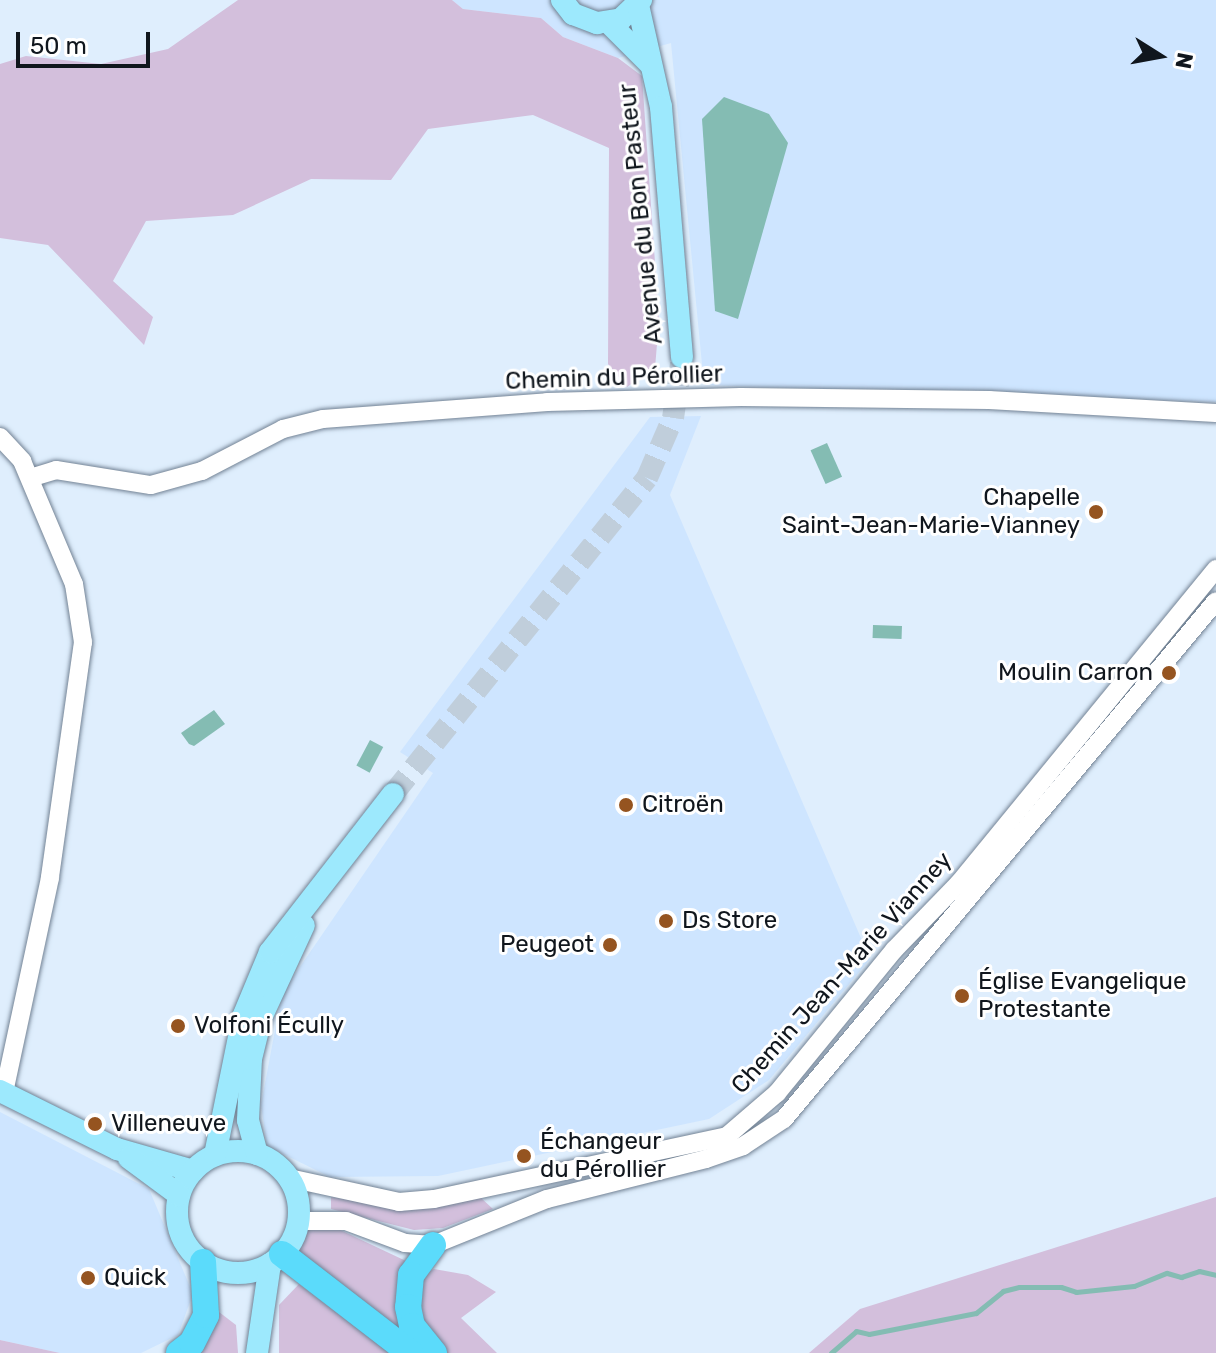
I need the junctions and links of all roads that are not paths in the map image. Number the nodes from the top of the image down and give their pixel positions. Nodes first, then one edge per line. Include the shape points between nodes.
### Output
1 (562, 0) edge
2 (640, 2) edge
3 (609, 23) junction
4 (652, 66) junction
5 (682, 357) tunnel mouth
6 (1216, 413) edge
7 (0, 437) edge
8 (30, 478) junction
9 (1216, 569) edge
10 (1216, 601) edge
11 (393, 794) tunnel mouth
12 (332, 875) junction
13 (863, 989) junction
14 (859, 1032) junction
15 (2, 1092) edge
16 (117, 1149) junction
17 (257, 1154) junction
18 (215, 1155) junction
19 (193, 1171) junction
20 (289, 1178) junction
21 (179, 1195) junction
22 (298, 1221) junction
23 (433, 1245) junction
24 (276, 1259) junction
25 (203, 1262) junction
26 (179, 1353) edge
27 (257, 1353) edge
28 (410, 1353) edge
29 (434, 1353) edge

1 - 3 main road, Avenue du Bon Pasteur via 584,20
2 - 3 main road, Avenue du Bon Pasteur
2 - 4 main road, Avenue du Bon Pasteur
3 - 4 main road, Avenue du Bon Pasteur
4 - 5 main road, Avenue du Bon Pasteur via 661,107
6 - 8 street, Chemin du Pérollier via 989,400 741,397 547,402 323,419 259,438 178,480 125,484 56,470
7 - 8 street
8 - 15 street via 74,584 83,642 50,878
9 - 13 street, Chemin Jean-Marie Vianney via 959,883
10 - 14 street, Chemin Jean-Marie Vianney
11 - 12 main road
12 - 17 main road via 261,1018 247,1086
12 - 18 main road via 270,952 254,985
13 - 14 street
13 - 20 street, Chemin Jean-Marie Vianney via 777,1093 715,1140 434,1199 399,1202
14 - 23 street, Chemin Jean-Marie Vianney via 801,1104 743,1146 659,1174 547,1199
15 - 16 main road
16 - 19 main road
16 - 21 main road
17 - 18 main road
17 - 20 main road
18 - 19 main road
19 - 21 main road
20 - 22 main road
21 - 25 main road via 180,1232
22 - 23 street via 346,1221 405,1243
22 - 24 main road
23 - 29 highway via 411,1275 408,1307 412,1326
24 - 25 main road via 238,1273
24 - 27 main road
24 - 28 highway
25 - 26 highway via 206,1315 192,1343

